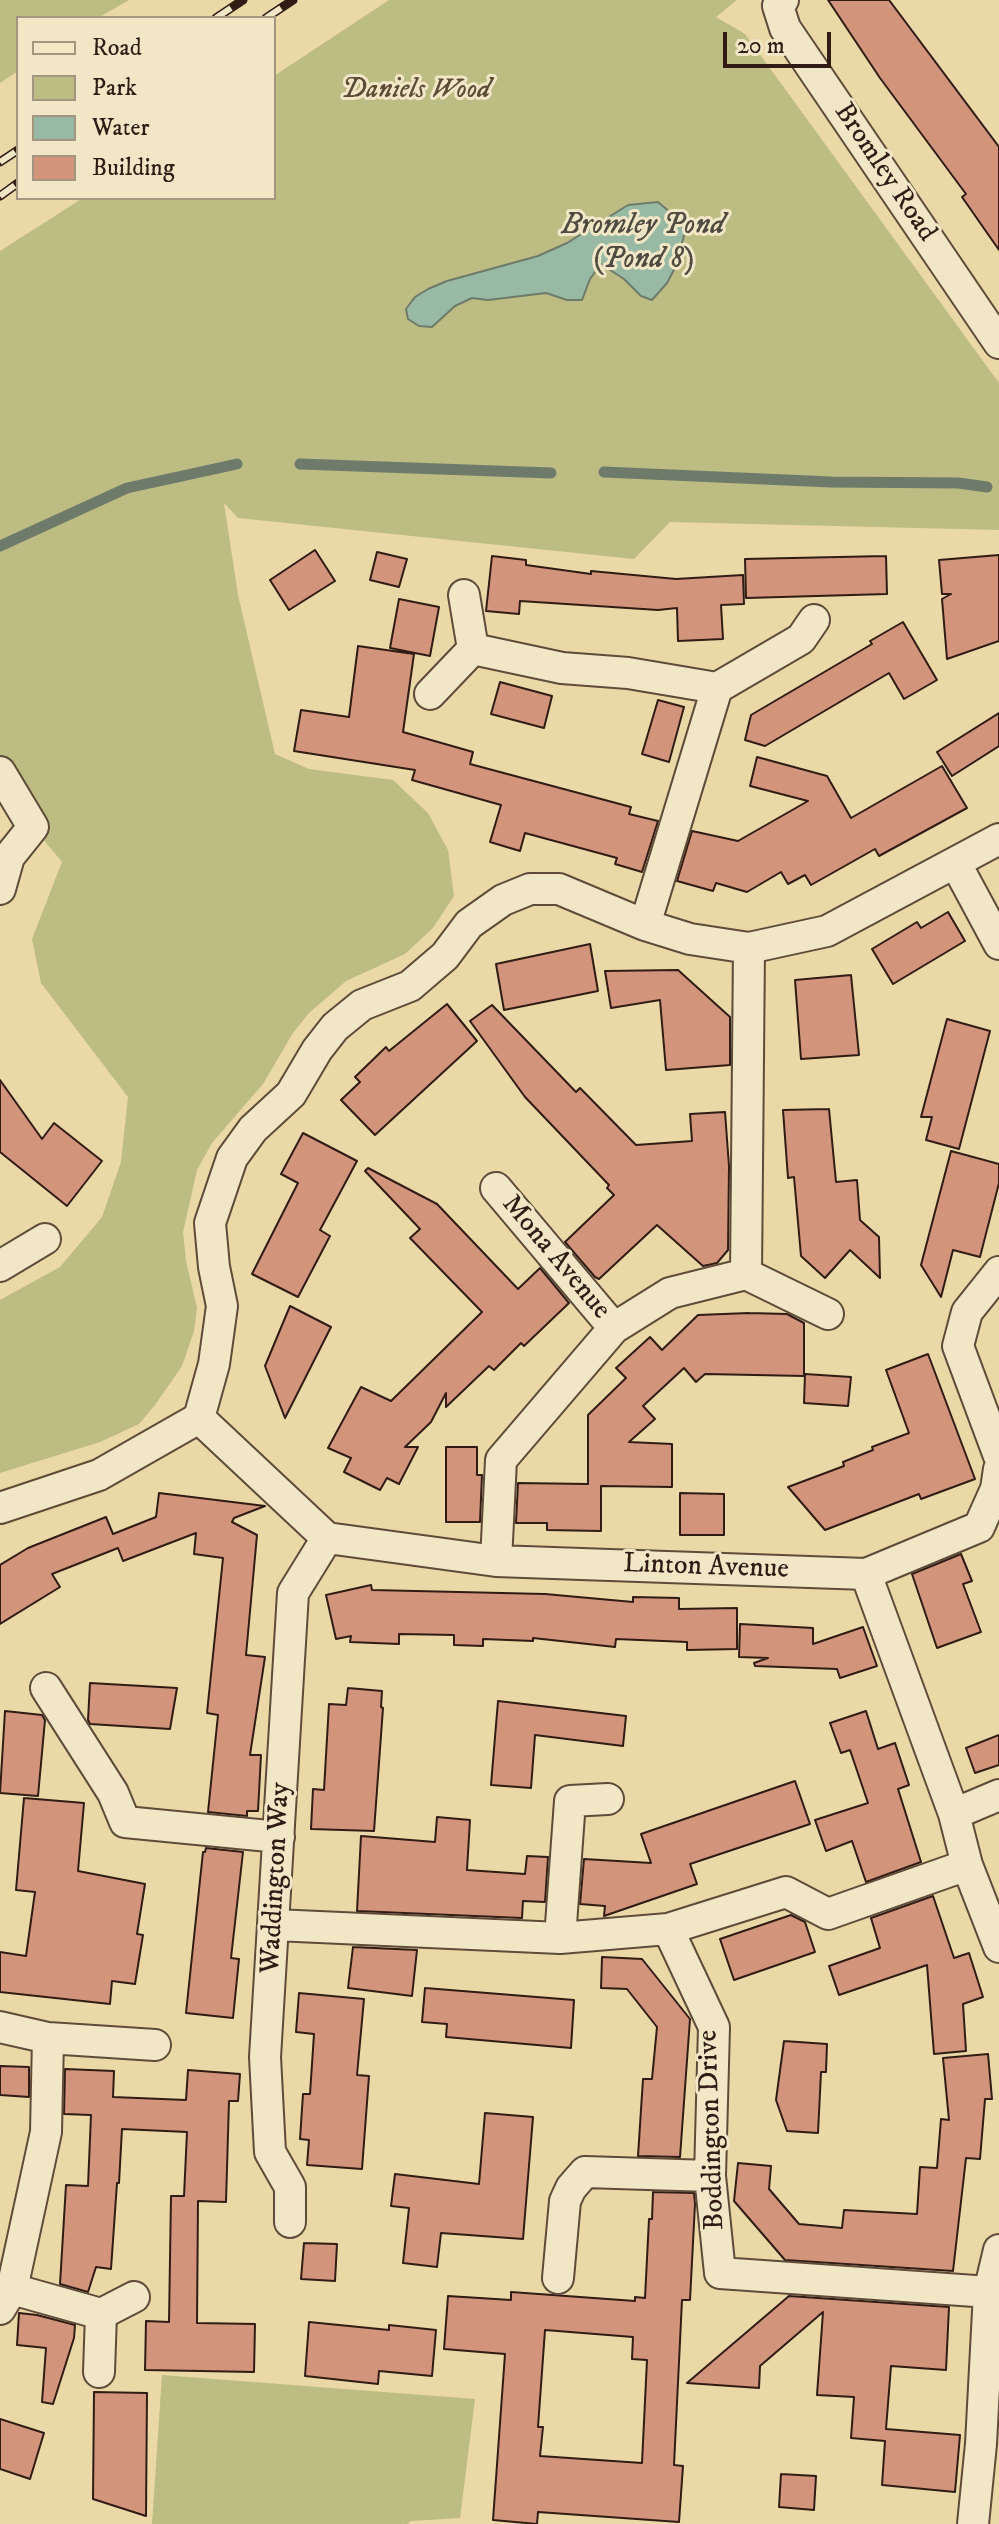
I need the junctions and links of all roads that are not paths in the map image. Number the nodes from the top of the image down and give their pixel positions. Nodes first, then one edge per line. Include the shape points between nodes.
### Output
1 (783, 0) edge
2 (999, 343) edge
3 (464, 595) dead end
4 (814, 620) dead end
5 (473, 649) junction
6 (717, 688) junction
7 (430, 694) dead end
8 (0, 772) edge
9 (999, 839) edge
10 (956, 864) junction
11 (0, 889) edge
12 (645, 925) junction
13 (999, 944) edge
14 (749, 948) junction
15 (496, 1188) dead end
16 (45, 1239) dead end
17 (0, 1266) edge
18 (999, 1272) edge
19 (746, 1274) junction
20 (828, 1314) dead end
21 (614, 1328) junction
22 (199, 1418) junction
23 (999, 1456) edge
24 (999, 1469) edge
25 (0, 1508) edge
26 (327, 1538) junction
27 (496, 1561) junction
28 (866, 1574) junction
29 (46, 1688) dead end
30 (999, 1795) edge
31 (608, 1799) dead end
32 (954, 1814) junction
33 (279, 1837) junction
34 (967, 1865) junction
35 (275, 1925) junction
36 (668, 1929) junction
37 (560, 1938) junction
38 (999, 1947) edge
39 (0, 2027) edge
40 (48, 2038) junction
41 (155, 2045) dead end
42 (710, 2176) junction
43 (290, 2222) dead end
44 (999, 2250) edge
45 (558, 2278) dead end
46 (989, 2292) junction
47 (134, 2297) dead end
48 (6, 2299) edge
49 (101, 2314) junction
50 (99, 2372) dead end
51 (990, 2445) edge
52 (973, 2524) edge

1 - 2 street, Bromley Road via 778,6 785,28
3 - 5 street
4 - 6 street via 801,639
5 - 6 street via 562,668
5 - 7 street
6 - 12 street
8 - 11 street via 33,827 9,857
9 - 10 street
10 - 13 street
10 - 14 street via 827,931
12 - 14 street
12 - 22 street via 559,889 530,889 469,924 445,956 410,986 362,1005 335,1027 291,1094 253,1129 232,1158 210,1223 222,1306
14 - 19 street
15 - 21 street, Mona Avenue
16 - 17 street
18 - 23 street via 967,1312 958,1346
19 - 20 street
19 - 21 street, Mona Avenue via 670,1293
21 - 27 street, Mona Avenue via 501,1460
22 - 25 street via 99,1475
22 - 26 street
24 - 28 street via 979,1527
26 - 27 street, Linton Avenue
26 - 33 street, Waddington Way via 293,1593
27 - 28 street, Linton Avenue
28 - 32 street
29 - 33 street via 113,1793 125,1822
30 - 32 street
31 - 37 street via 570,1801
32 - 34 street
33 - 35 street, Waddington Way
34 - 36 street via 828,1914 786,1892
34 - 38 street
35 - 37 street
35 - 43 street, Waddington Way via 265,2057 270,2152 290,2187
36 - 37 street
36 - 42 street, Boddington Drive via 714,2027
39 - 40 street
40 - 41 street
40 - 48 street via 46,2132
42 - 45 street via 585,2172 565,2201
42 - 46 street, Boddington Drive via 720,2273
44 - 46 street
46 - 51 street
47 - 49 street
48 - 49 street
49 - 50 street
51 - 52 street

